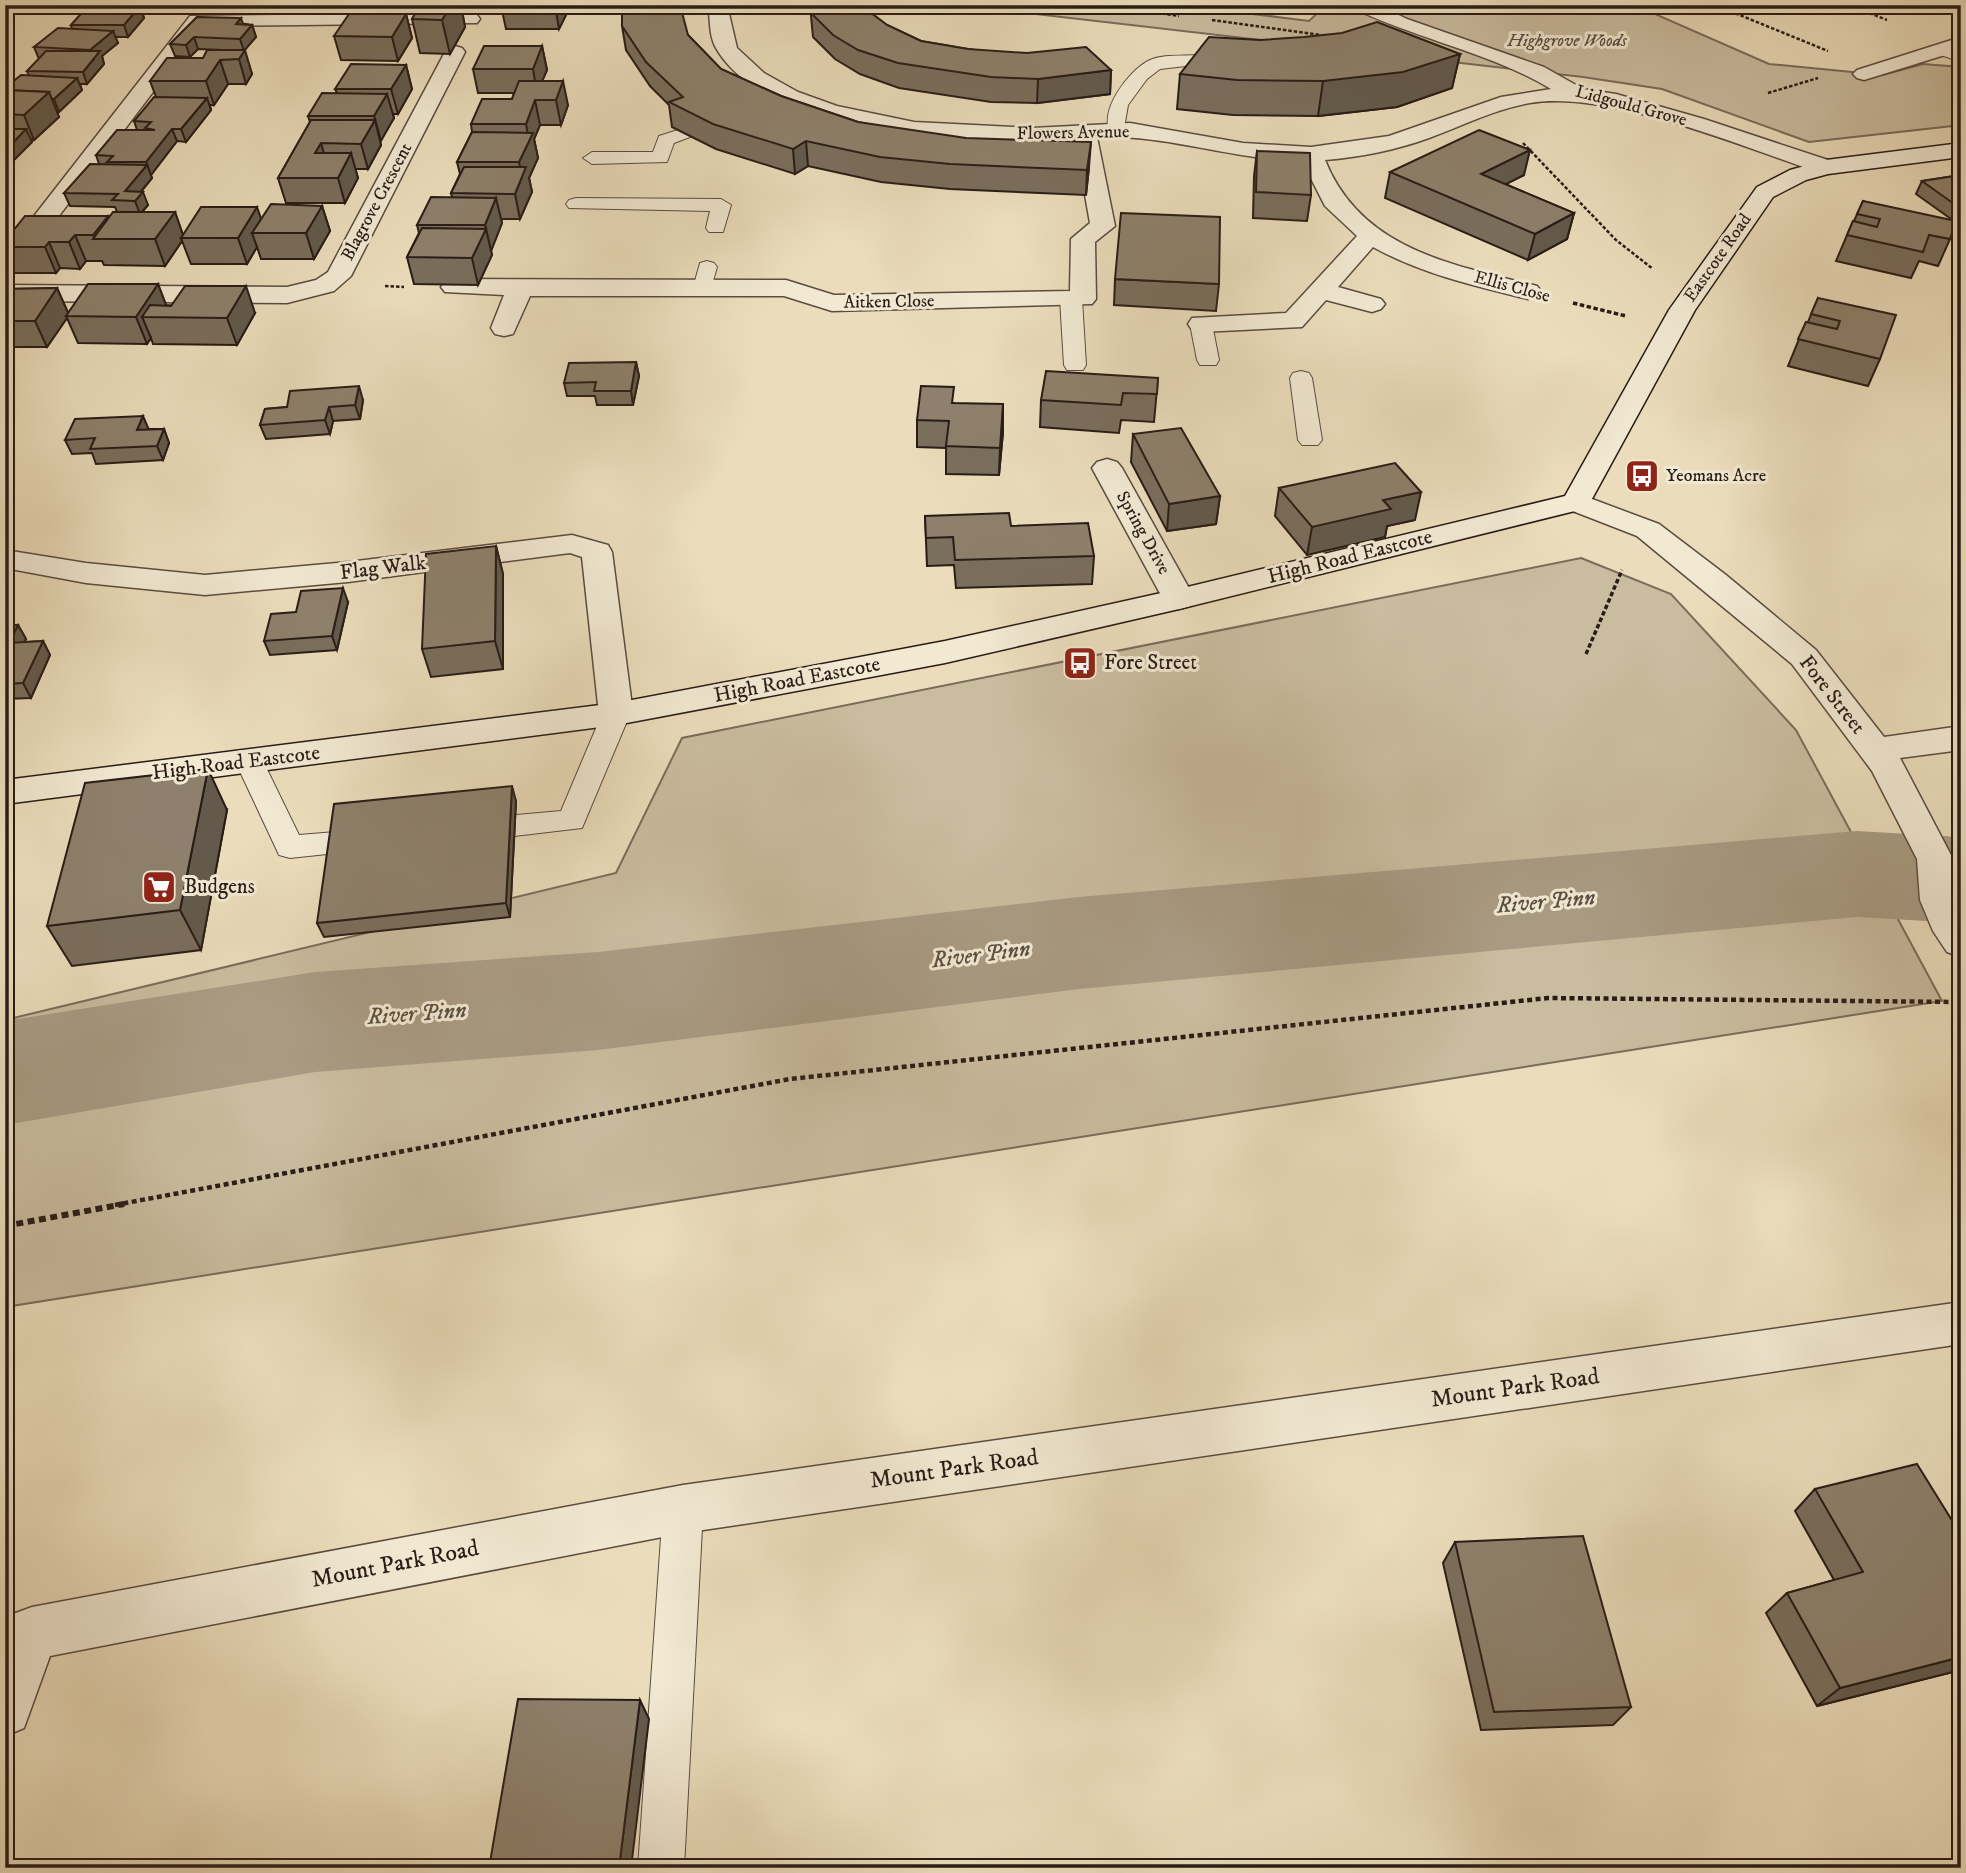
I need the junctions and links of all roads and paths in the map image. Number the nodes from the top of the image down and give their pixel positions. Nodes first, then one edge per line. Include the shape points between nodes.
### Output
1 (698, 5) edge
2 (1362, 5) edge
3 (1715, 5) edge
4 (466, 28) edge
5 (1951, 46) edge
6 (1961, 57) edge
7 (1197, 60) edge
8 (1869, 72) joint
9 (784, 93) junction
10 (1577, 95) junction
11 (762, 102) edge
12 (1499, 104) junction
13 (1117, 130) junction
14 (684, 133) edge
15 (1085, 133) junction
16 (1961, 150) edge
17 (1311, 154) junction
18 (592, 158) dead end
19 (1826, 167) junction
20 (576, 204) dead end
21 (716, 228) dead end
22 (1370, 236) junction
23 (5, 270) edge
24 (1657, 272) dead end
25 (454, 287) edge
26 (520, 288) junction
27 (1319, 290) junction
28 (1528, 292) joint
29 (5, 293) edge
30 (1071, 299) junction
31 (1372, 304) dead end
32 (1629, 317) dead end
33 (1201, 324) joint
34 (503, 328) dead end
35 (1208, 360) dead end
36 (1075, 365) dead end
37 (1301, 378) dead end
38 (1310, 440) dead end
39 (1107, 468) dead end
40 (1576, 502) junction
41 (5, 559) edge
42 (1623, 569) dead end
43 (1179, 599) junction
44 (1586, 654) dead end
45 (616, 714) junction
46 (1961, 738) edge
47 (1875, 750) junction
48 (249, 761) junction
49 (5, 792) edge
50 (451, 832) edge
51 (397, 837) edge
52 (1943, 876) edge
53 (1961, 942) edge
54 (1961, 1002) edge
55 (5, 1226) edge
56 (1961, 1323) edge
57 (683, 1509) junction
58 (19, 1636) edge
59 (5, 1709) edge
60 (661, 1868) edge

1 - 9 street, Flowers Avenue via 718,8 728,52
2 - 10 street, Lidgould Grove via 1536,71
3 - 8 path
4 - 23 street, Blagrove Crescent via 197,20
4 - 29 street, Blagrove Crescent via 338,276 325,286 287,295
5 - 6 lane
5 - 8 street
7 - 13 lane via 1155,64 1141,75 1119,106
9 - 11 lane
9 - 15 street, Flowers Avenue via 841,113 926,131
10 - 12 street, Flowers Avenue via 1527,97
10 - 19 street, Lidgould Grove via 1670,116
12 - 17 street, Flowers Avenue via 1403,139
12 - 24 path via 1524,144 1616,240
13 - 15 street, Flowers Avenue
13 - 17 street, Flowers Avenue
14 - 18 lane via 666,140 660,158
15 - 30 street via 1103,226 1083,239 1083,299
16 - 19 street, Eastcote Road
17 - 22 street, Ellis Close via 1337,205
19 - 40 street, Eastcote Road via 1765,192 1682,310
20 - 21 lane via 721,205
22 - 27 street
22 - 28 street, Ellis Close via 1446,269
25 - 26 street, Aitken Close
26 - 30 street, Aitken Close via 705,278 786,288 832,303
26 - 34 street
27 - 31 street
27 - 33 street via 1294,327
28 - 32 path, Ellis Close
30 - 36 lane
33 - 35 lane
37 - 38 lane
39 - 43 street, Spring Drive
40 - 43 street, High Road Eastcote
40 - 47 street, Fore Street via 1648,530 1715,582 1804,657
41 - 45 street, Flag Walk via 205,585 572,544 597,552
42 - 44 path
43 - 45 street, High Road Eastcote via 945,652
45 - 48 street, High Road Eastcote
45 - 50 lane via 572,821
46 - 47 street
47 - 52 street, Fore Street
48 - 49 street, High Road Eastcote
48 - 51 lane via 290,847
52 - 53 street, Fore Street via 1952,931
54 - 55 path via 1548,998 790,1079
56 - 57 street, Mount Park Road
57 - 58 street, Mount Park Road
57 - 60 lane
58 - 59 street, Mount Park Road

